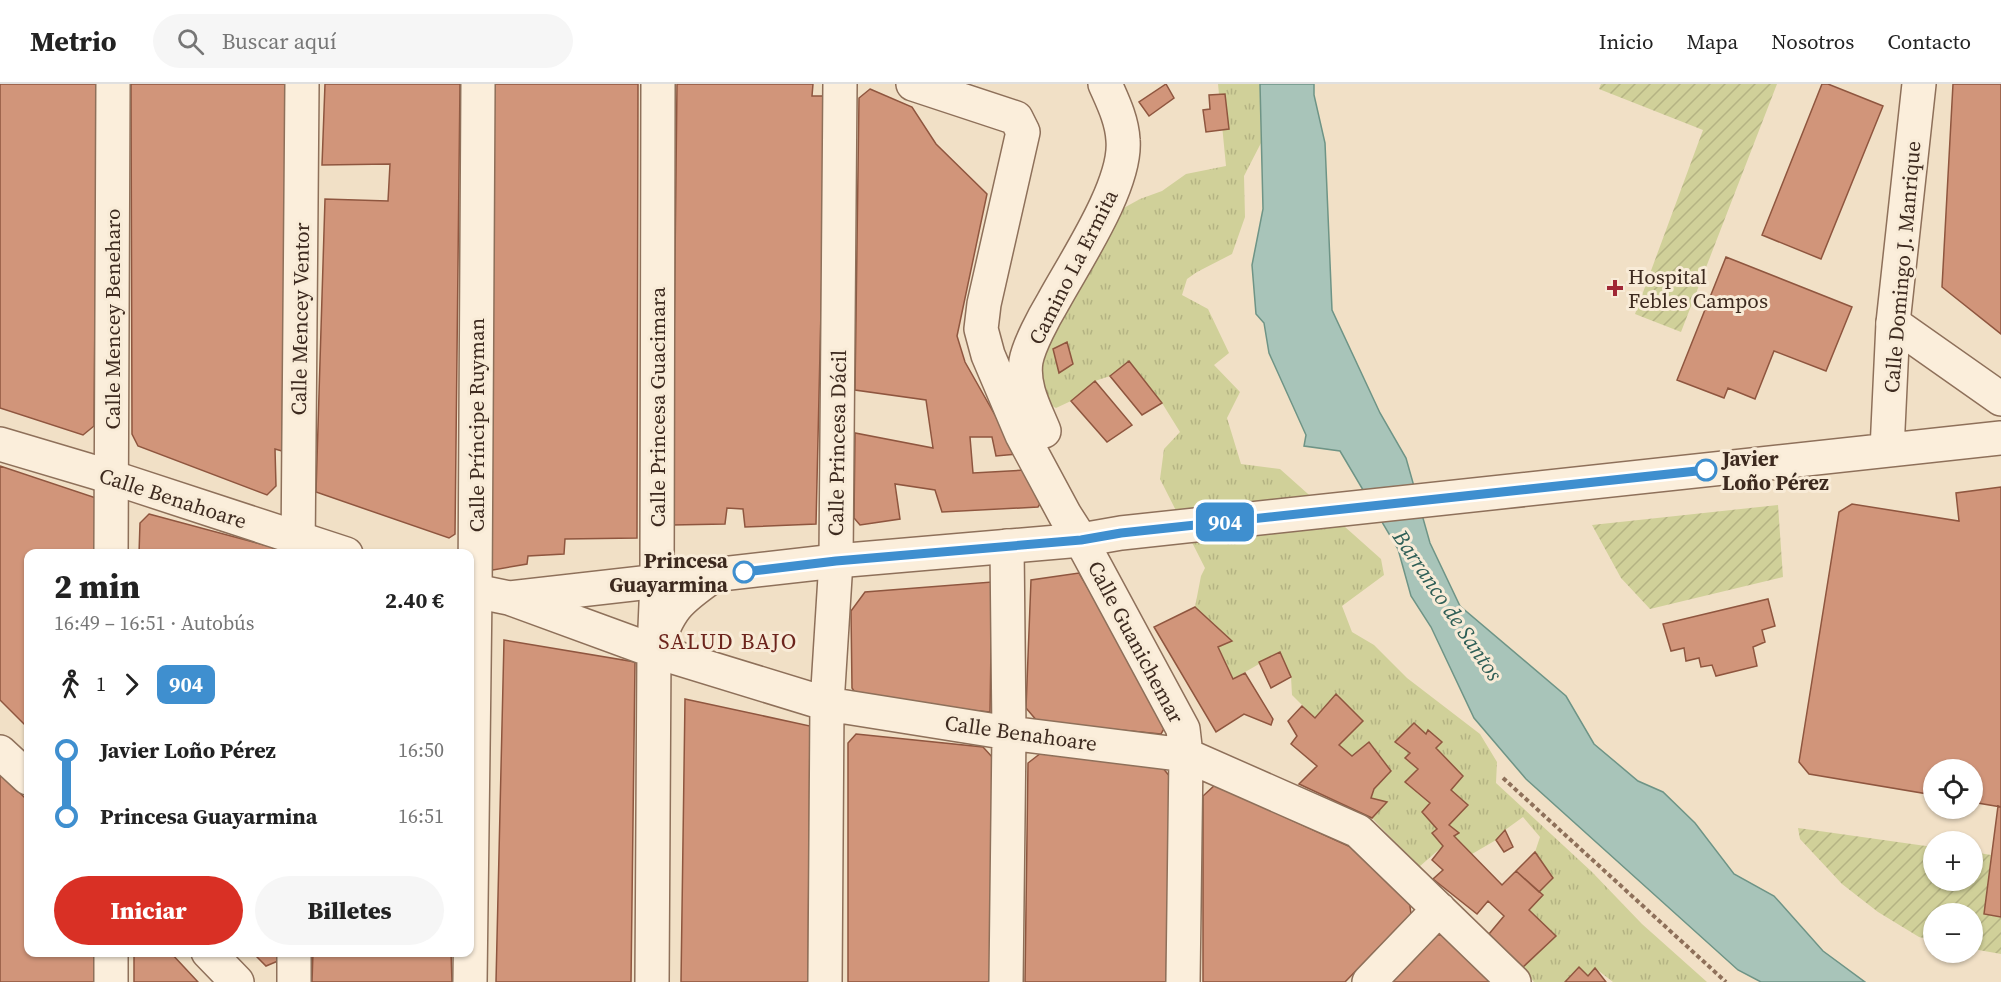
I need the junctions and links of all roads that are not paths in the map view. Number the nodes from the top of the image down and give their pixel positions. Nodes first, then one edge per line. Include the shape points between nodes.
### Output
1 (113, 84) edge
2 (303, 84) edge
3 (478, 84) edge
4 (658, 84) edge
5 (840, 84) edge
6 (913, 84) edge
7 (1105, 84) edge
8 (1919, 84) edge
9 (1893, 323) junction
10 (2001, 399) edge
11 (2001, 438) edge
12 (0, 444) edge
13 (1887, 450) junction
14 (111, 477) junction
15 (1073, 528) junction
16 (298, 546) edge
17 (1007, 546) junction
18 (111, 549) edge
19 (316, 549) edge
20 (472, 549) edge
21 (836, 561) junction
22 (715, 575) junction
23 (657, 581) junction
24 (474, 591) edge
25 (509, 598) junction
26 (654, 651) junction
27 (827, 704) junction
28 (1009, 733) junction
29 (0, 753) edge
30 (1186, 755) junction
31 (24, 774) edge
32 (1439, 909) junction
33 (111, 957) edge
34 (213, 957) edge
35 (294, 957) edge
36 (470, 957) edge
37 (111, 982) edge
38 (237, 982) edge
39 (294, 982) edge
40 (470, 982) edge
41 (652, 982) edge
42 (825, 982) edge
43 (1006, 982) edge
44 (1183, 982) edge
45 (1369, 982) edge
46 (1514, 982) edge

1 - 14 street, Calle Mencey Beneharo
2 - 16 street, Calle Mencey Ventor
3 - 20 street, Calle Príncipe Ruyman
4 - 23 street, Calle Princesa Guacimara
5 - 21 street, Calle Princesa Dácil
6 - 15 street, Calle Guanichemar via 1016,118 1023,132 981,329 1022,435
7 - 15 street, Camino La Ermita via 1117,110 1124,141 1120,170 1111,196 1043,321 1026,361 1028,392 1073,497
8 - 9 street, Calle Domingo J. Manrique
9 - 10 street
9 - 13 street, Calle Domingo J. Manrique
11 - 13 street
12 - 14 street, Calle Benahoare
13 - 15 street via 1121,533
14 - 16 street, Calle Benahoare
14 - 18 street, Calle Mencey Beneharo
15 - 17 street
15 - 30 street, Calle Guanichemar via 1183,729
16 - 19 street, Calle Benahoare
17 - 21 street
17 - 28 street
21 - 22 street
21 - 27 street, Calle Princesa Dácil
22 - 23 street
22 - 26 street via 682,597 664,624
23 - 25 street
23 - 26 street, Calle Princesa Guacimara
24 - 25 street, Calle Benahoare
25 - 26 street, Calle Benahoare
26 - 27 street, Calle Benahoare
26 - 41 street, Calle Princesa Guacimara
27 - 28 street, Calle Benahoare
27 - 42 street, Calle Princesa Dácil
28 - 30 street, Calle Benahoare
28 - 43 street
29 - 31 street
30 - 32 street, Calle Benahoare via 1358,831
30 - 44 street, Calle Guanichemar
32 - 45 street
32 - 46 street, Calle Benahoare
33 - 37 street
34 - 38 street
35 - 39 street
36 - 40 street, Calle Príncipe Ruyman

